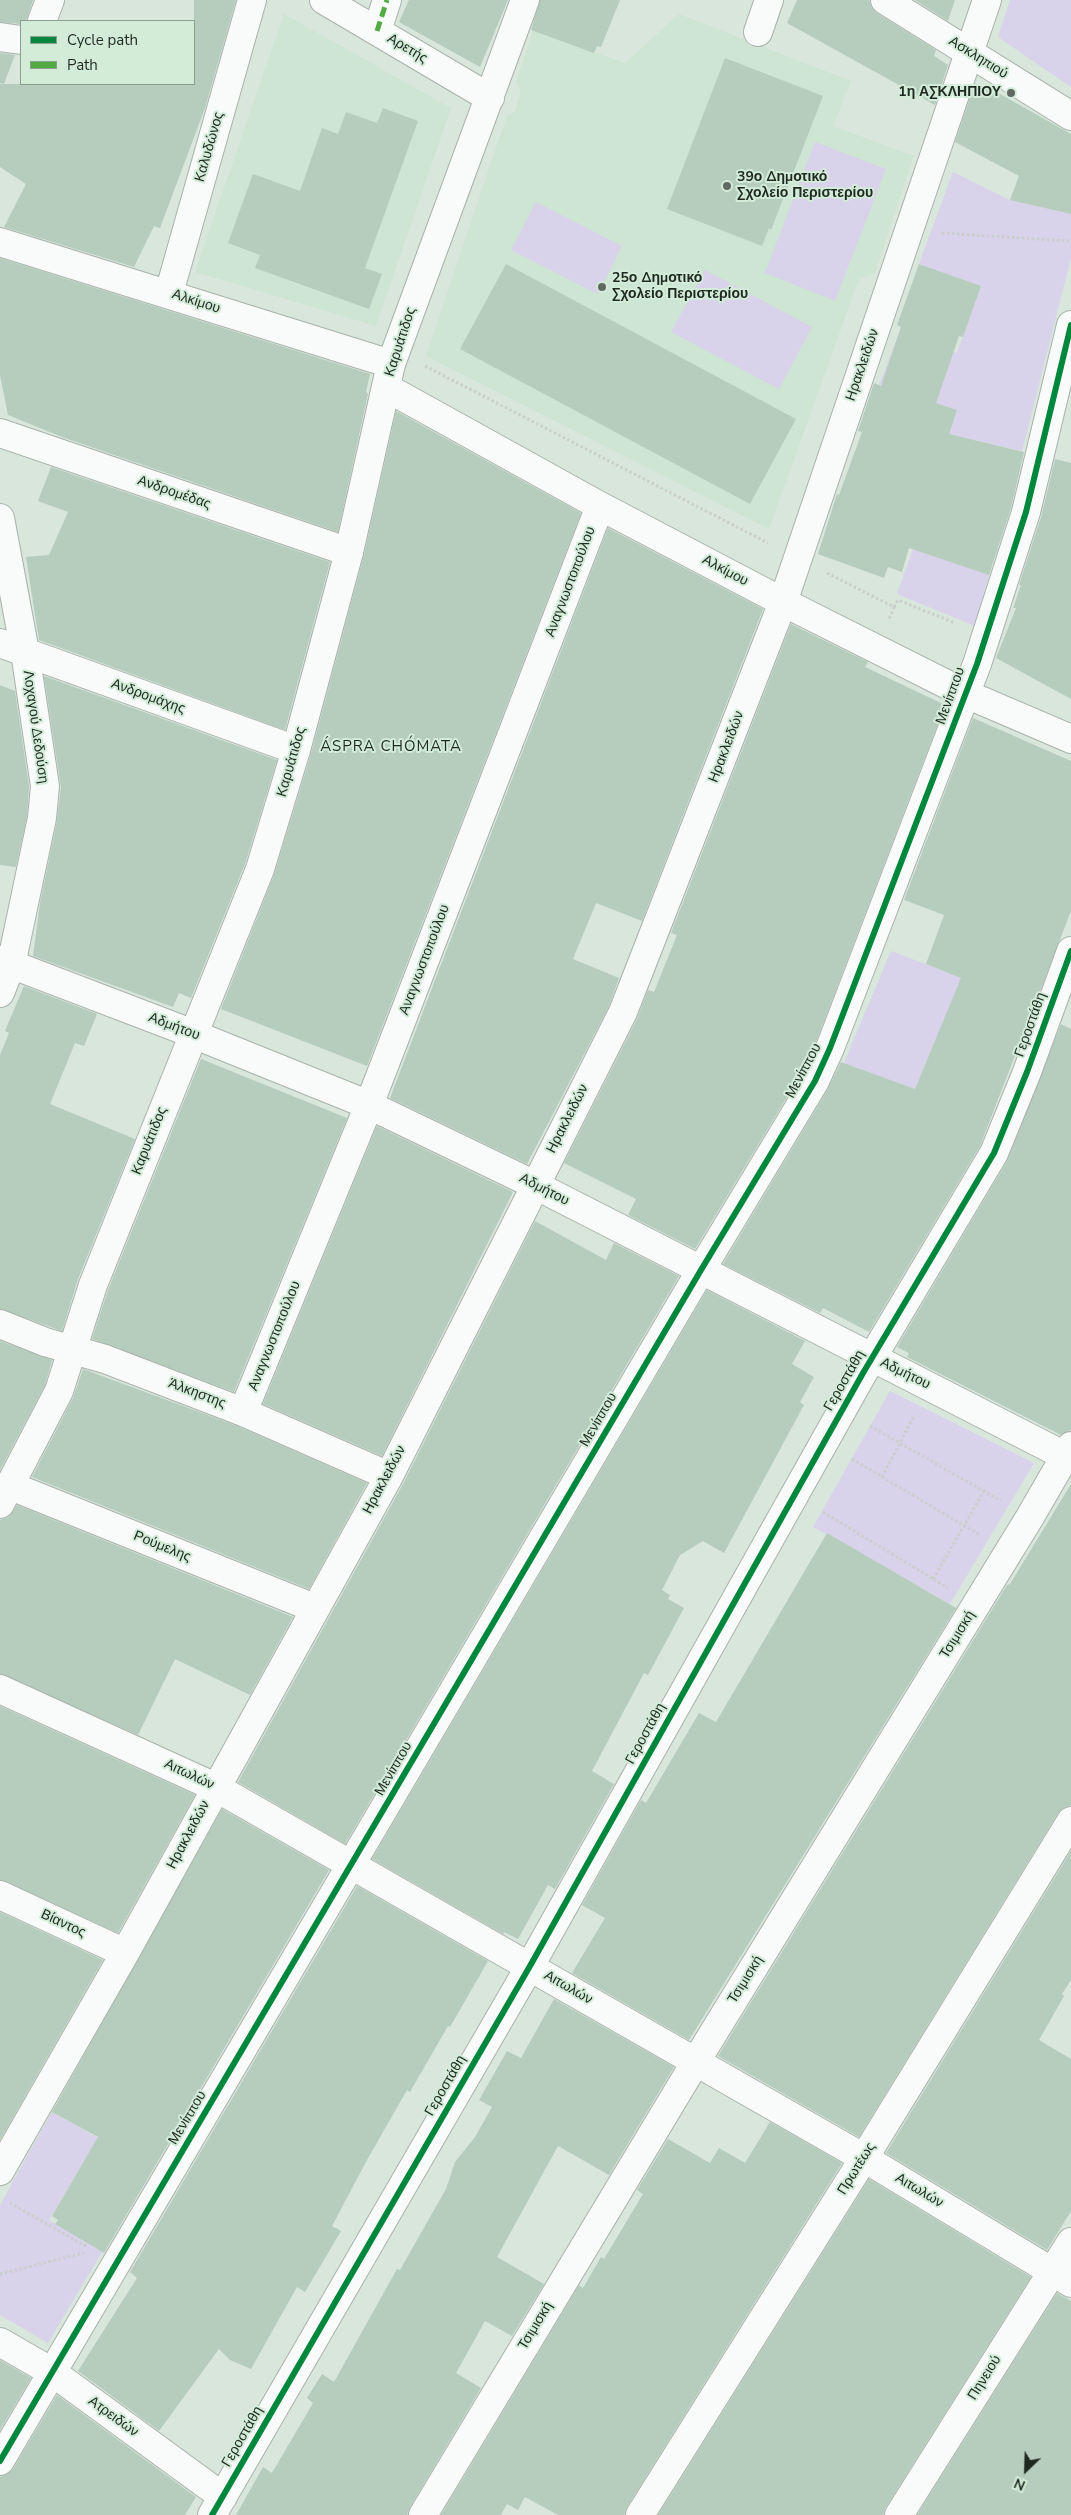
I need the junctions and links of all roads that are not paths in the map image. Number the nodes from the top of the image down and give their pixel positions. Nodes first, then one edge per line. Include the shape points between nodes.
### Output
1 (50, 0) edge
2 (252, 0) edge
3 (324, 0) edge
4 (387, 0) edge
5 (525, 0) edge
6 (769, 0) edge
7 (885, 0) edge
8 (987, 0) edge
9 (42, 20) edge
10 (377, 31) junction
11 (758, 32) dead end
12 (0, 37) edge
13 (20, 40) edge
14 (969, 53) junction
15 (490, 98) junction
16 (1071, 116) edge
17 (0, 242) edge
18 (169, 293) junction
19 (1071, 325) edge
20 (391, 368) junction
21 (0, 433) edge
22 (600, 506) junction
23 (0, 518) edge
24 (349, 552) junction
25 (783, 602) junction
26 (12, 648) edge
27 (966, 694) junction
28 (1071, 739) edge
29 (296, 750) junction
30 (1071, 951) edge
31 (5, 962) edge
32 (0, 993) edge
33 (192, 1034) junction
34 (369, 1105) junction
35 (535, 1185) junction
36 (701, 1270) junction
37 (0, 1324) edge
38 (73, 1349) junction
39 (872, 1358) junction
40 (244, 1412) junction
41 (1069, 1454) edge
42 (389, 1476) junction
43 (5, 1495) edge
44 (314, 1608) junction
45 (0, 1688) edge
46 (215, 1787) junction
47 (1071, 1821) edge
48 (353, 1864) junction
49 (0, 1895) edge
50 (125, 1953) junction
51 (530, 1966) junction
52 (695, 2062) junction
53 (864, 2158) junction
54 (0, 2171) edge
55 (1071, 2242) edge
56 (1062, 2277) edge
57 (0, 2342) edge
58 (52, 2372) junction
59 (0, 2462) edge
60 (217, 2506) edge
61 (423, 2515) edge
62 (640, 2515) edge
63 (899, 2515) edge

1 - 9 street
2 - 18 street, Καλυδώνος
3 - 10 street, Αρετής
4 - 10 street
5 - 15 street, Καρυάτιδος
6 - 11 street
7 - 14 street, Ασκληπιού
8 - 14 street, Ηρακλειδών
10 - 15 street, Αρετής
12 - 13 street
14 - 16 street, Ασκληπιού
14 - 25 street, Ηρακλειδών
15 - 20 street, Καρυάτιδος
17 - 18 street, Αλκίμου
18 - 20 street, Αλκίμου
19 - 27 street, Μενίππου via 1026,512
20 - 22 street, Αλκίμου
20 - 24 street, Καρυάτιδος
21 - 24 street, Ανδρομέδας
22 - 25 street, Αλκίμου
22 - 34 street, Αναγνωστοπούλου
23 - 26 street, Λοχαγού Δεδούση
24 - 29 street, Καρυάτιδος
25 - 27 street, Αλκίμου
25 - 35 street, Ηρακλειδών via 622,1012
26 - 29 street, Ανδρομάχης
26 - 31 street, Λοχαγού Δεδούση via 45,786 42,818
27 - 28 street, Αλκίμου
27 - 36 street, Μενίππου via 815,1081
29 - 33 street, Καρυάτιδος via 260,869
30 - 39 street, Γεροστάθη via 994,1152
31 - 32 street, Λοχαγού Δεδούση
31 - 33 street, Αδμήτου
33 - 34 street, Αδμήτου
33 - 38 street, Καρυάτιδος via 92,1285
34 - 35 street, Αδμήτου
34 - 40 street, Αναγνωστοπούλου
35 - 36 street, Αδμήτου
35 - 42 street, Ηρακλειδών
36 - 39 street, Αδμήτου
36 - 48 street, Μενίππου
37 - 38 street, Άλκηστης
38 - 40 street, Άλκηστης
38 - 43 street, Καρυάτιδος via 59,1391
39 - 41 street, Αδμήτου
39 - 51 street, Γεροστάθη
40 - 42 street, Άλκηστης
41 - 52 street, Τσιμισκή
42 - 44 street, Ηρακλειδών
43 - 44 street, Ρούμελης
44 - 46 street, Ηρακλειδών
45 - 46 street, Αιτωλών
46 - 48 street, Αιτωλών
46 - 50 street, Ηρακλειδών
47 - 53 street, Πρωτέως
48 - 51 street, Αιτωλών
48 - 58 street, Μενίππου
49 - 50 street, Βίαντος
50 - 54 street, Ηρακλειδών
51 - 52 street, Αιτωλών
51 - 60 street, Γεροστάθη
52 - 53 street, Αιτωλών
52 - 61 street, Τσιμισκή
53 - 56 street, Αιτωλών
53 - 62 street, Πρωτέως
55 - 56 street, Πηνειού
56 - 63 street, Πηνειού
57 - 58 street, Ατρειδών
58 - 59 street, Μενίππου
58 - 60 street, Ατρειδών

